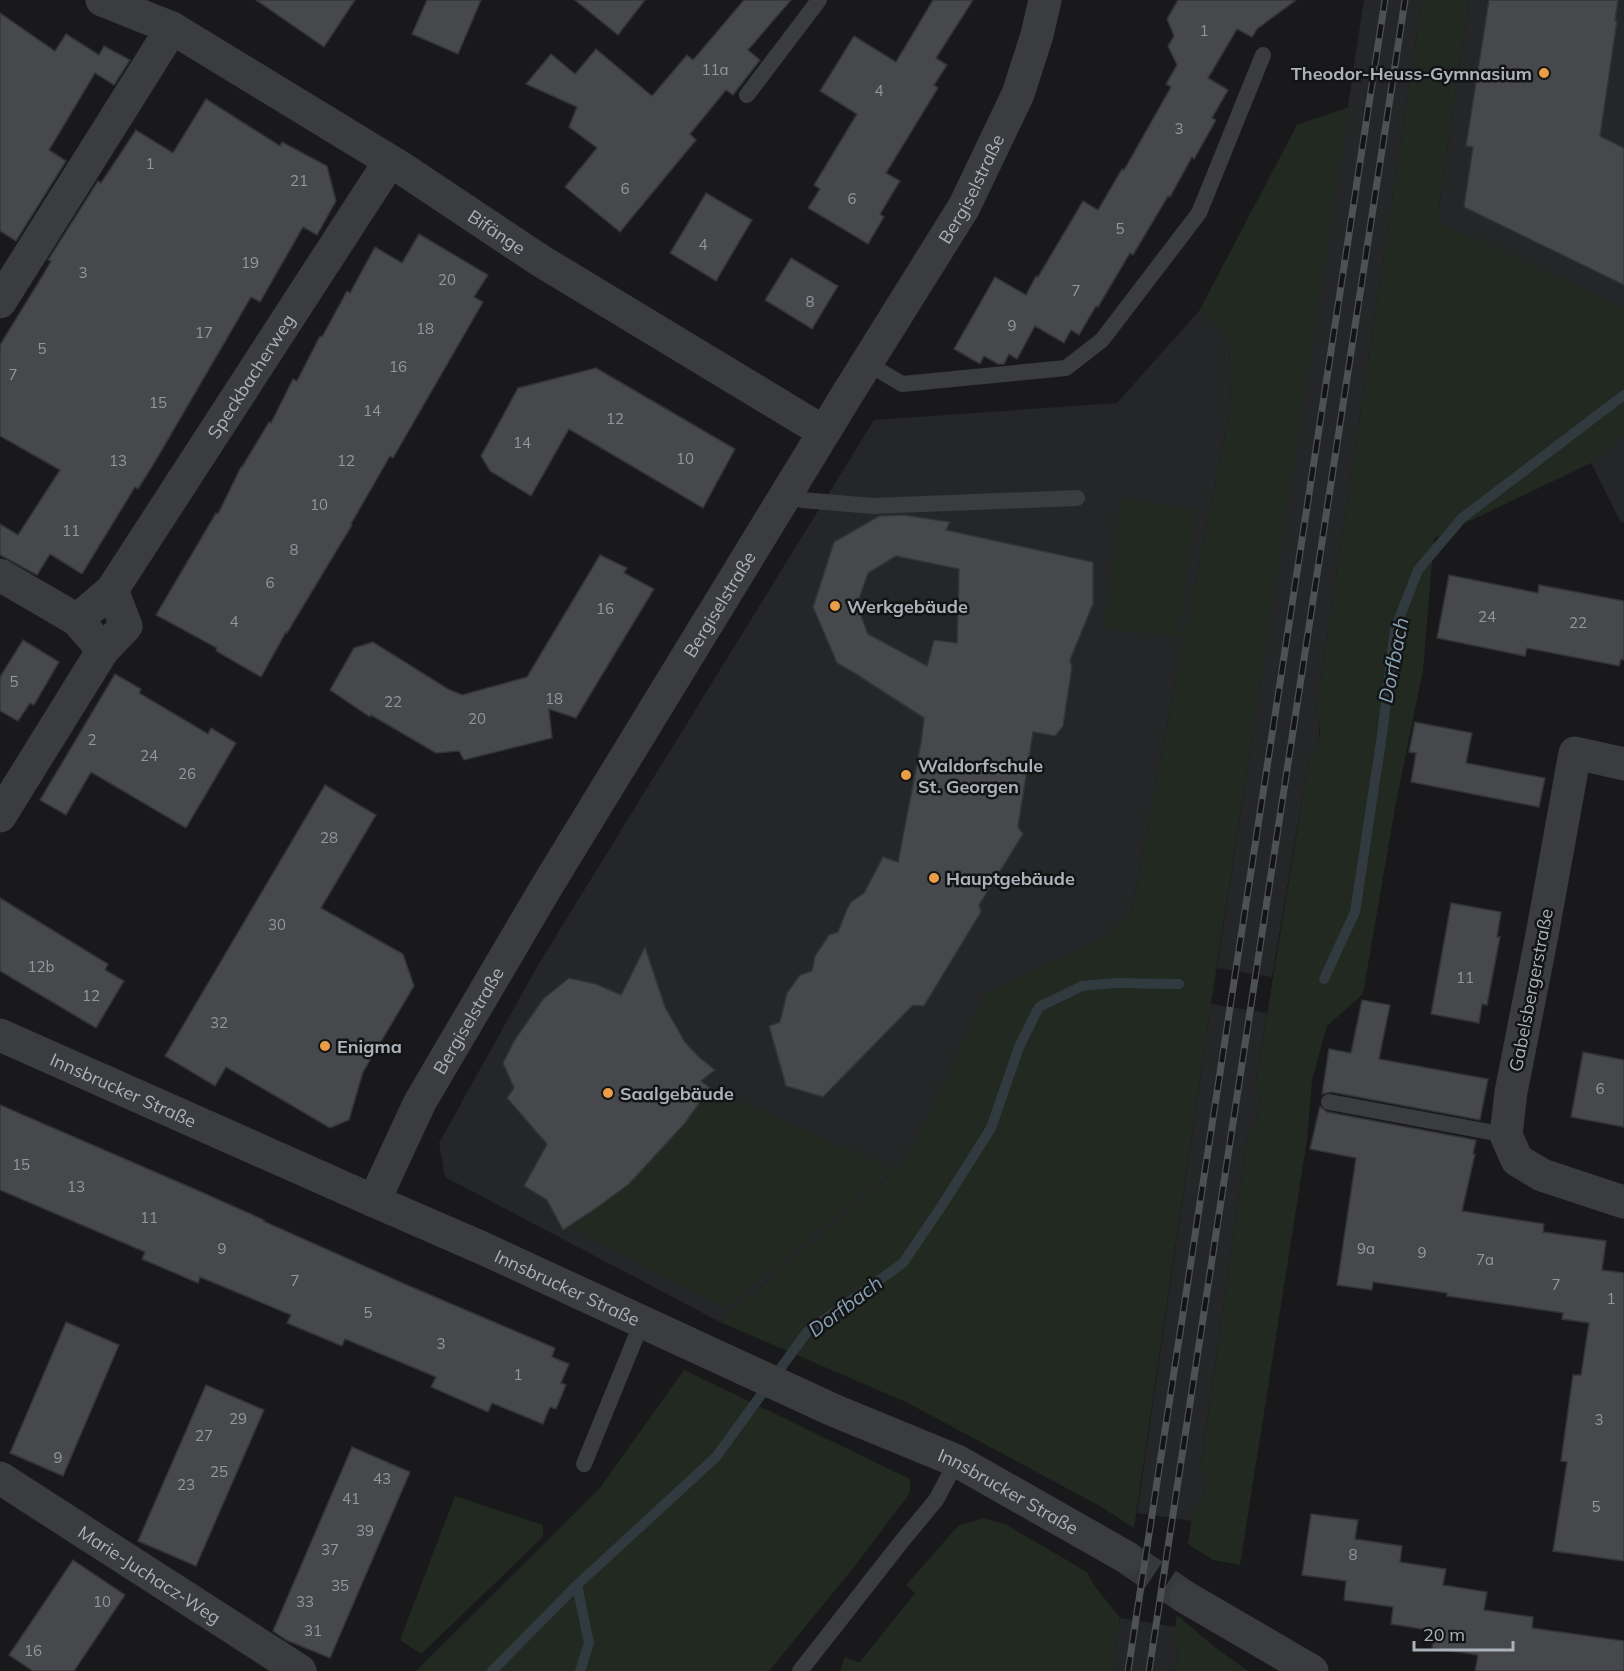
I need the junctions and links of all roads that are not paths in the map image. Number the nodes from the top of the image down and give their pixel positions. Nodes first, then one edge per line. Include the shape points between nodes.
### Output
1 (102, 0) edge
2 (819, 0) edge
3 (1045, 0) edge
4 (172, 28) junction
5 (1263, 55) dead end
6 (747, 95) dead end
7 (390, 161) junction
8 (0, 302) edge
9 (867, 363) junction
10 (824, 432) junction
11 (787, 492) junction
12 (1077, 498) dead end
13 (0, 575) edge
14 (112, 590) junction
15 (77, 620) junction
16 (103, 650) junction
17 (1624, 764) edge
18 (0, 816) edge
19 (0, 1035) edge
20 (1329, 1102) dead end
21 (1506, 1136) junction
22 (374, 1201) junction
23 (1624, 1202) edge
24 (642, 1322) junction
25 (957, 1461) junction
26 (584, 1464) dead end
27 (0, 1478) edge
28 (1126, 1557) tunnel mouth
29 (1185, 1597) tunnel mouth
30 (300, 1671) edge
31 (800, 1671) edge
32 (1312, 1671) edge

1 - 4 street, Bifänge
2 - 6 lane
3 - 9 street, Bergiselstraße via 1018,94 964,207
4 - 7 street, Bifänge
4 - 8 street
5 - 9 lane via 1199,213 1102,340 1066,368 902,384
7 - 10 street, Bifänge via 541,261
7 - 14 street, Speckbacherweg
9 - 10 street, Bergiselstraße
10 - 11 street, Bergiselstraße
11 - 12 lane via 802,500 873,506
11 - 22 street, Bergiselstraße via 420,1102
13 - 15 street
14 - 15 street, Speckbacherweg
14 - 16 street via 126,626
15 - 16 street
16 - 18 street
17 - 21 street, Gabelsbergerstraße via 1575,753
19 - 22 street, Innsbrucker Straße
20 - 21 lane
21 - 23 street via 1517,1160 1542,1175
22 - 24 street, Innsbrucker Straße
24 - 25 street, Innsbrucker Straße via 833,1410
24 - 26 lane
25 - 28 street, Innsbrucker Straße
25 - 31 lane via 936,1500
27 - 30 street, Marie-Juchacz-Weg
29 - 32 street

